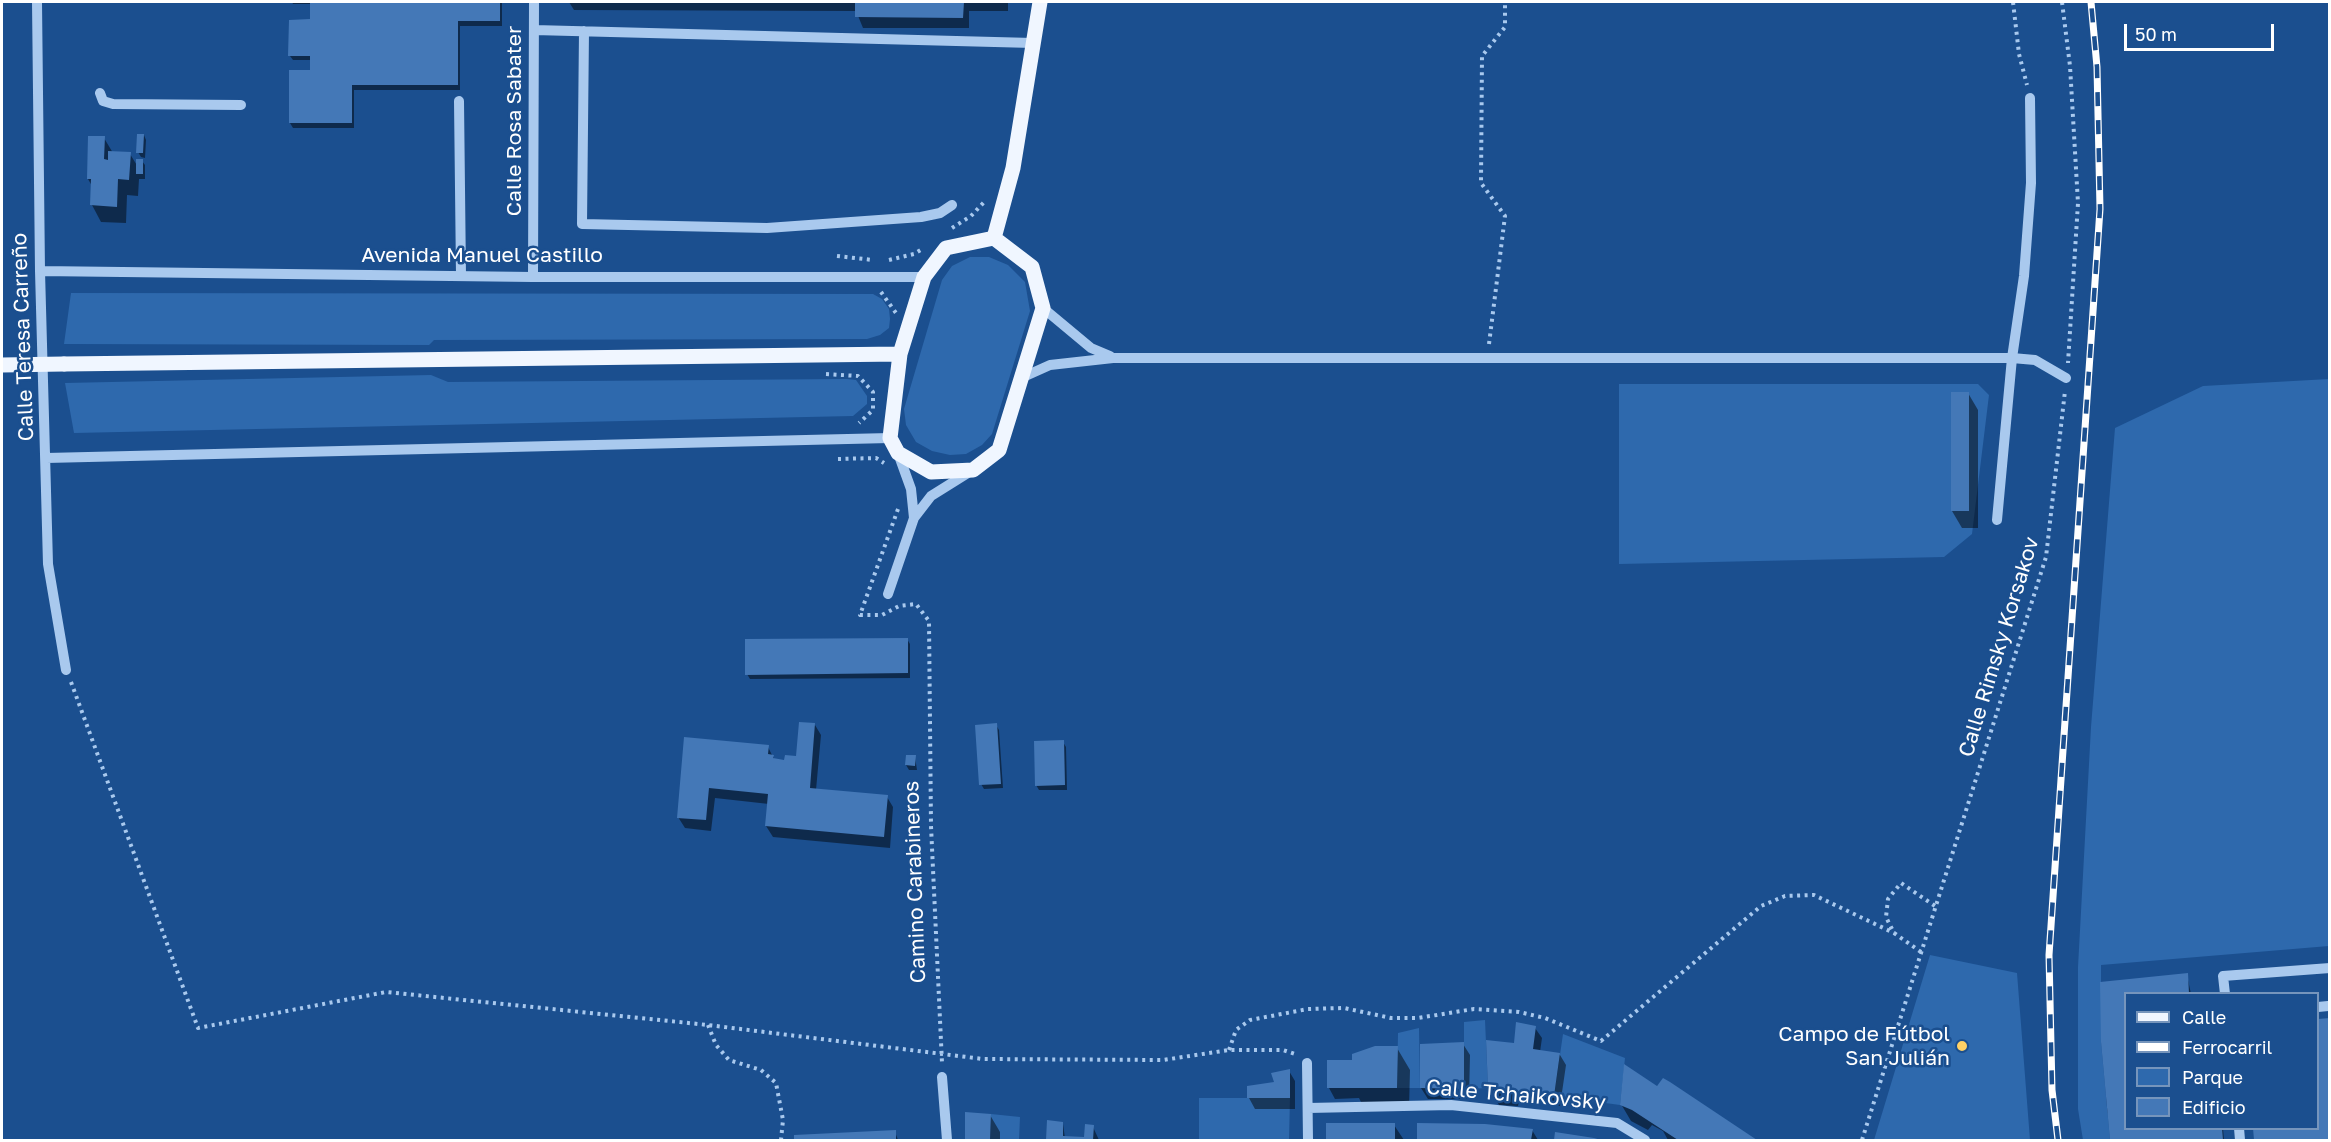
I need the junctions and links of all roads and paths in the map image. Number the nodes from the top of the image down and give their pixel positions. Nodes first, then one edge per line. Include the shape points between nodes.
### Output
1 (37, 2) edge
2 (534, 2) edge
3 (1040, 2) edge
4 (1505, 2) edge
5 (2013, 2) edge
6 (2062, 2) edge
7 (534, 30) junction
8 (584, 31) junction
9 (1033, 43) junction
10 (100, 93) dead end
11 (2030, 98) joint
12 (459, 101) dead end
13 (241, 105) dead end
14 (989, 197) dead end
15 (951, 205) dead end
16 (943, 235) dead end
17 (994, 238) junction
18 (933, 241) dead end
19 (837, 256) dead end
20 (40, 271) junction
21 (461, 276) junction
22 (533, 277) junction
23 (924, 277) junction
24 (877, 290) dead end
25 (1043, 308) junction
26 (895, 320) dead end
27 (900, 354) junction
28 (1113, 358) junction
29 (1487, 358) junction
30 (2012, 358) junction
31 (2, 365) edge
32 (817, 374) dead end
33 (1022, 378) junction
34 (2066, 378) junction
35 (849, 424) dead end
36 (890, 438) junction
37 (46, 458) junction
38 (838, 459) dead end
39 (893, 459) junction
40 (973, 470) junction
41 (899, 505) dead end
42 (914, 518) junction
43 (1997, 520) dead end
44 (888, 594) dead end
45 (66, 670) joint
46 (1935, 906) junction
47 (1894, 933) junction
48 (1921, 952) junction
49 (2330, 968) edge
50 (2225, 992) edge
51 (708, 1025) junction
52 (1229, 1050) junction
53 (941, 1055) junction
54 (1307, 1063) joint
55 (942, 1077) joint
56 (1308, 1108) junction
57 (1640, 1139) edge
58 (781, 1140) edge
59 (947, 1140) edge
60 (1308, 1140) edge
61 (1862, 1140) edge

1 - 20 street, Calle Teresa Carreño
2 - 7 street, Calle Rosa Sabater
3 - 9 main road
4 - 29 path via 1505,27 1482,56 1481,183 1505,216
5 - 11 path via 2019,54
6 - 34 path, Calle Rimsky Korsakov via 2078,203
7 - 8 street
7 - 22 street, Calle Rosa Sabater
8 - 9 street
8 - 15 street via 582,224 767,228 921,217 940,213
9 - 17 main road via 1013,168
10 - 13 street via 103,101 113,104
11 - 30 street via 2030,195
12 - 21 street
14 - 16 path via 971,216
17 - 23 main road via 946,248
17 - 25 main road via 1032,267
18 - 19 path via 915,254 883,262
20 - 21 street, Avenida Manuel Castillo
20 - 37 street, Calle Teresa Carreño
21 - 22 street, Avenida Manuel Castillo
22 - 23 street, Avenida Manuel Castillo
23 - 27 main road
24 - 26 path via 896,313
25 - 28 street via 1091,348
25 - 33 main road
27 - 31 main road, bridge
27 - 36 main road
28 - 29 street
28 - 33 street via 1050,365
29 - 30 street
30 - 34 street via 2035,360
30 - 43 street
32 - 35 path via 858,376 873,392 873,410 860,423
33 - 40 main road via 999,450
34 - 46 path, Calle Rimsky Korsakov via 2046,557
36 - 37 street
36 - 39 main road
37 - 45 street, Calle Teresa Carreño via 48,564
38 - 39 path
39 - 40 main road via 931,472
39 - 42 street via 911,489
40 - 42 street via 931,495
41 - 53 path, Camino Carabineros via 860,615 882,615 899,606 916,604 929,621 931,826
42 - 44 street
45 - 51 path via 198,1028 386,992
46 - 47 path via 1901,883 1888,899 1886,917
46 - 48 path, Calle Rimsky Korsakov
47 - 48 path
47 - 52 path via 1814,895 1785,896 1761,906 1601,1041 1545,1018 1519,1012 1474,1009 1391,1018 1344,1008 1308,1009 1250,1020 1236,1030
48 - 61 path, Calle Rimsky Korsakov
49 - 50 street via 2223,976
51 - 53 path
51 - 58 path via 716,1045 729,1060 761,1070 776,1083 783,1120
52 - 53 path via 1163,1060 1039,1061
52 - 54 path via 1283,1050 1300,1055
53 - 55 path, Camino Carabineros
54 - 56 street
55 - 59 street
56 - 57 street, Calle Tchaikovsky via 1451,1105 1617,1123
56 - 60 street

